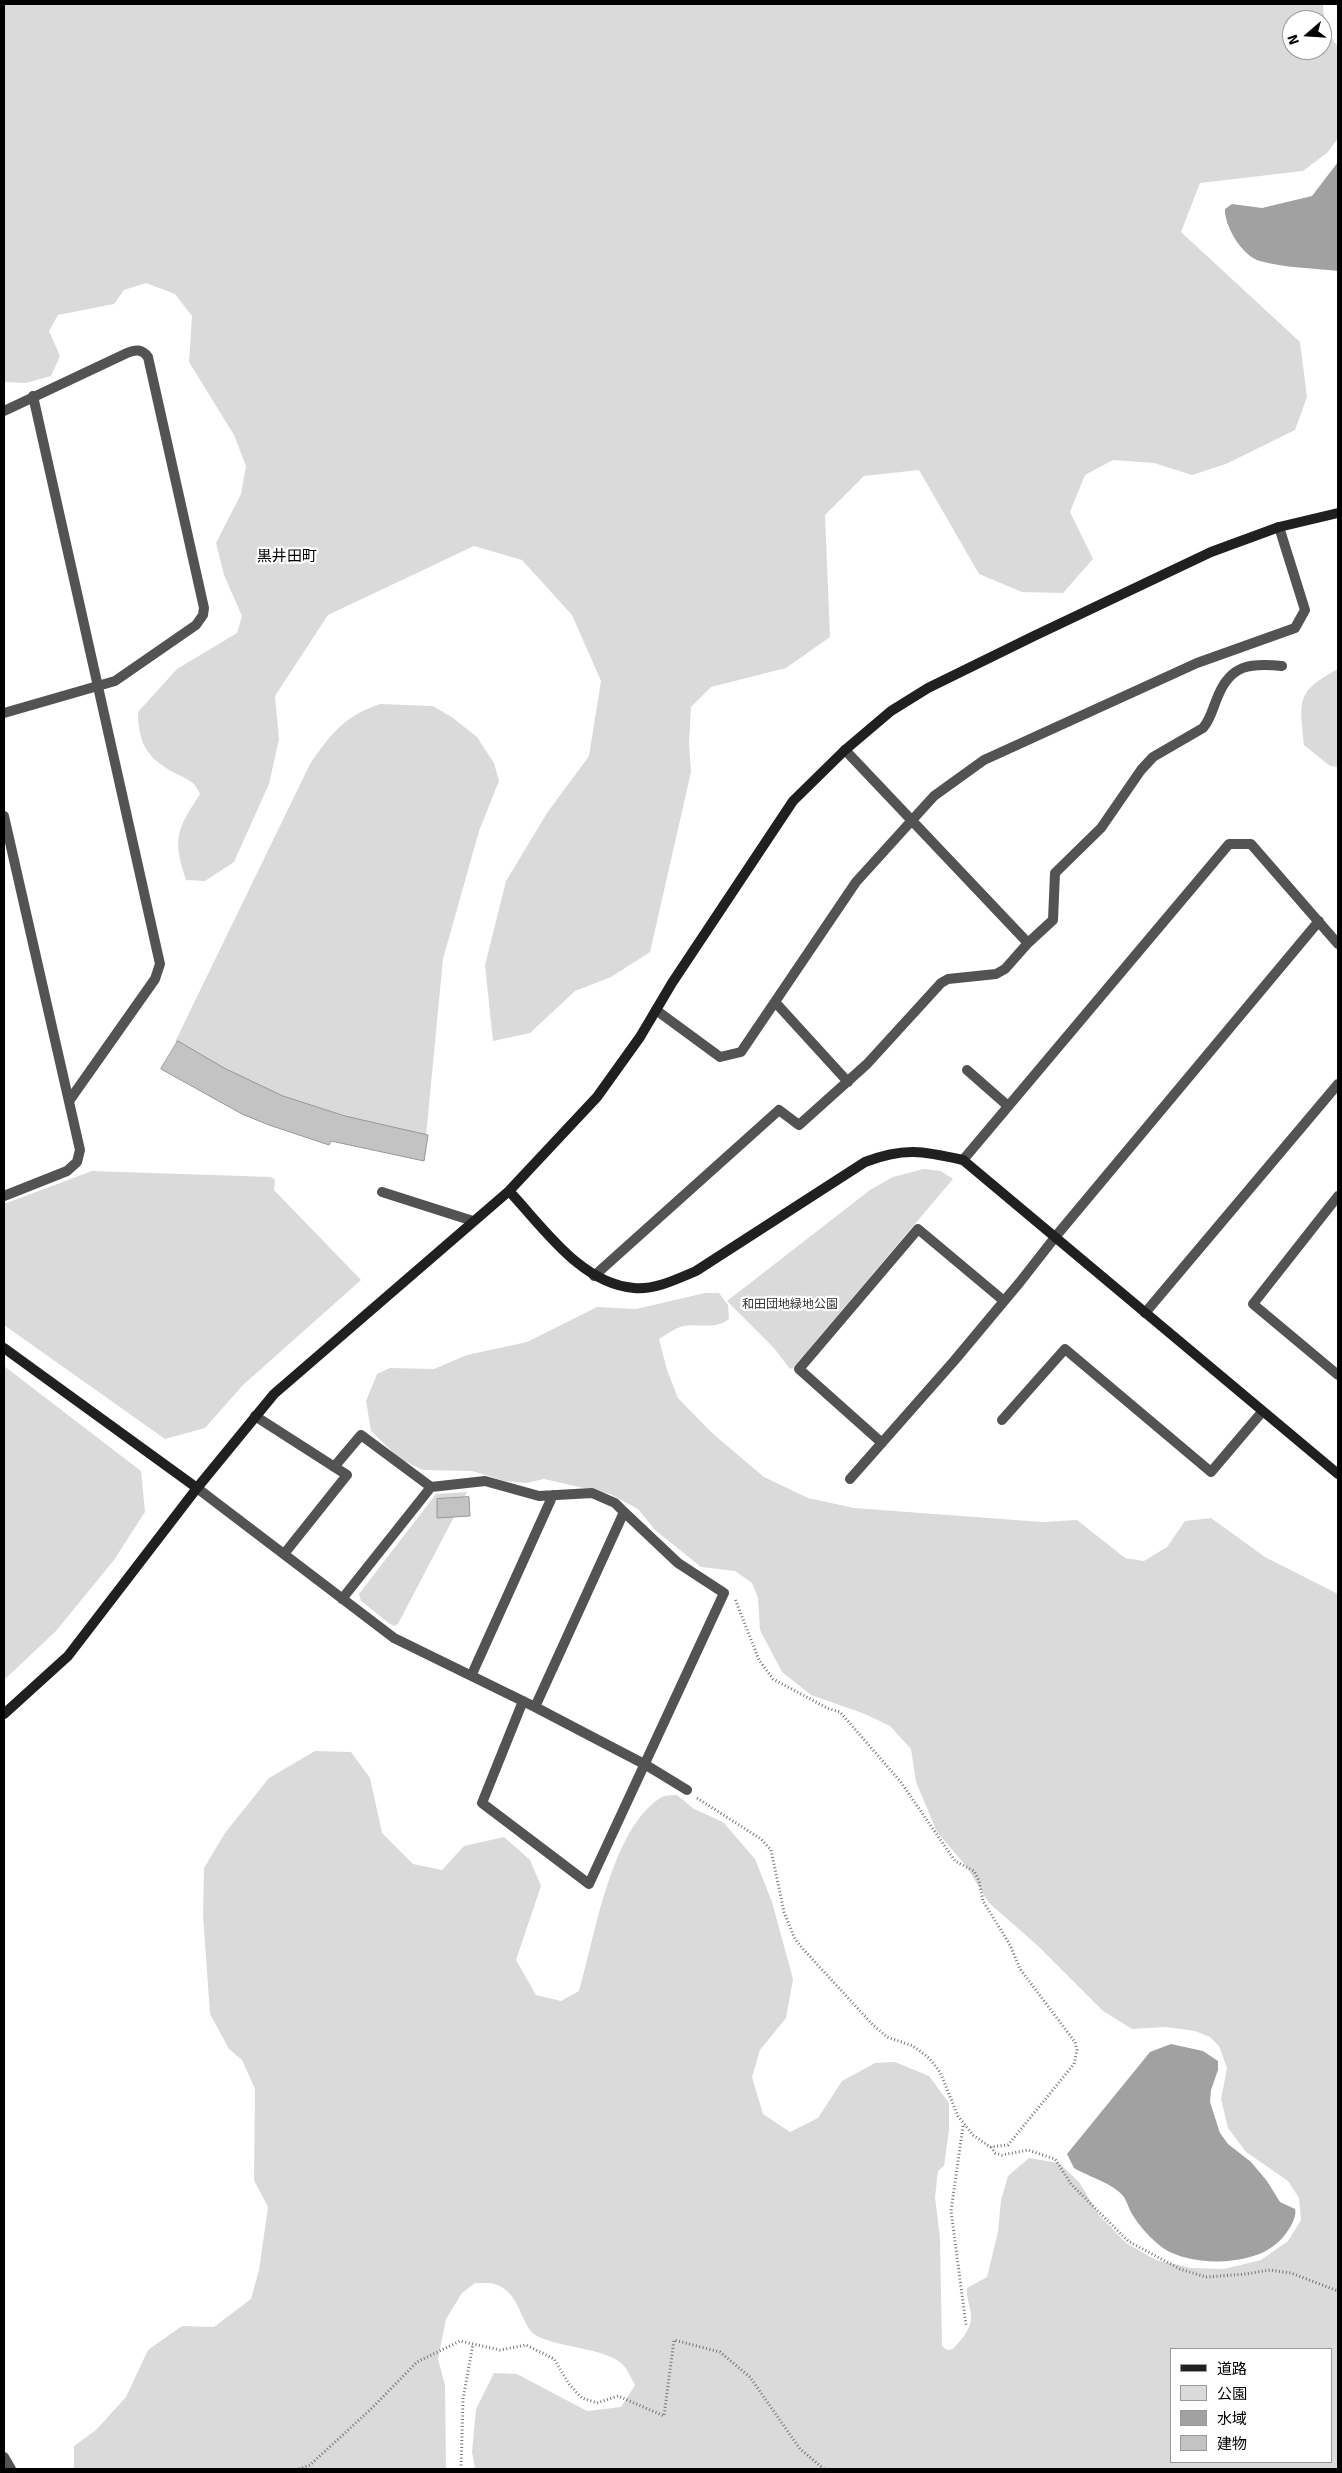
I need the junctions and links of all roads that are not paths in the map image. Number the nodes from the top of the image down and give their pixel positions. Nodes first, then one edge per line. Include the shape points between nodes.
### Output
1 (33, 396) junction
2 (4, 411) edge
3 (1338, 512) edge
4 (1279, 527) junction
5 (1282, 666) dead end
6 (98, 686) junction
7 (4, 713) edge
8 (845, 750) junction
9 (4, 816) edge
10 (912, 820) junction
11 (5, 831) edge
12 (1319, 921) junction
13 (1028, 943) junction
14 (1338, 944) edge
15 (775, 1002) junction
16 (656, 1010) junction
17 (967, 1070) dead end
18 (848, 1082) junction
19 (1338, 1084) edge
20 (69, 1101) junction
21 (1008, 1106) junction
22 (963, 1160) junction
23 (509, 1191) junction
24 (382, 1192) dead end
25 (4, 1196) edge
26 (1338, 1196) edge
27 (473, 1221) junction
28 (1056, 1236) junction
29 (594, 1276) junction
30 (1004, 1302) junction
31 (1145, 1313) junction
32 (4, 1348) edge
33 (1338, 1375) edge
34 (1262, 1412) junction
35 (256, 1416) junction
36 (1002, 1420) dead end
37 (882, 1443) junction
38 (334, 1467) junction
39 (1338, 1474) edge
40 (850, 1479) dead end
41 (431, 1487) junction
42 (197, 1488) junction
43 (554, 1495) junction
44 (624, 1512) junction
45 (284, 1554) junction
46 (342, 1599) junction
47 (472, 1674) junction
48 (524, 1700) junction
49 (536, 1707) junction
50 (4, 1714) edge
51 (646, 1765) junction
52 (687, 1790) road end
53 (4, 2457) edge
54 (11, 2469) edge

1 - 2 street
1 - 6 street
1 - 6 street via 133,350 140,350 148,357 203,602 203,615 196,625 115,681
3 - 4 street
4 - 8 street via 1211,552 928,688 892,711
4 - 10 street via 1305,610 1295,628 1197,663 984,760 934,796
5 - 13 street via 1257,664 1245,666 1232,674 1224,683 1204,728 1160,753 1141,770 1102,828 1055,874 1053,920
6 - 7 street
6 - 20 street via 160,964 155,979
8 - 10 street
8 - 16 street via 793,801
9 - 11 street
10 - 13 street
10 - 15 street via 856,882
11 - 20 street
12 - 14 street
12 - 21 street via 1251,844 1229,844
12 - 28 street
13 - 18 street via 1005,969 996,974 948,979 940,983
15 - 16 street via 741,1052 720,1057
15 - 18 street
16 - 23 street via 597,1097
17 - 21 street
18 - 29 street via 799,1125 778,1110
19 - 31 street
20 - 25 street via 80,1150 77,1162 67,1171
21 - 22 street
22 - 28 street
22 - 29 street via 899,1151 866,1162 721,1257 675,1280 635,1288
23 - 27 street
23 - 29 street via 574,1261
24 - 27 street
26 - 33 street via 1253,1304
27 - 35 street via 274,1394
28 - 30 street
28 - 31 street
30 - 37 street
30 - 37 street via 918,1229 799,1369
31 - 34 street
32 - 42 street
34 - 36 street via 1211,1472 1065,1349
34 - 39 street
35 - 38 street
35 - 42 street
37 - 40 street
38 - 41 street via 360,1435
38 - 45 street via 347,1475
41 - 43 street via 484,1482 539,1496
41 - 46 street
42 - 45 street
42 - 50 street via 68,1656
43 - 44 street via 592,1493 615,1503
43 - 47 street
44 - 49 street
44 - 51 street via 678,1563 724,1594
45 - 46 street
46 - 47 street via 394,1638
47 - 48 street
48 - 49 street
48 - 51 street via 482,1802 589,1884
49 - 51 street
51 - 52 street
53 - 54 street

